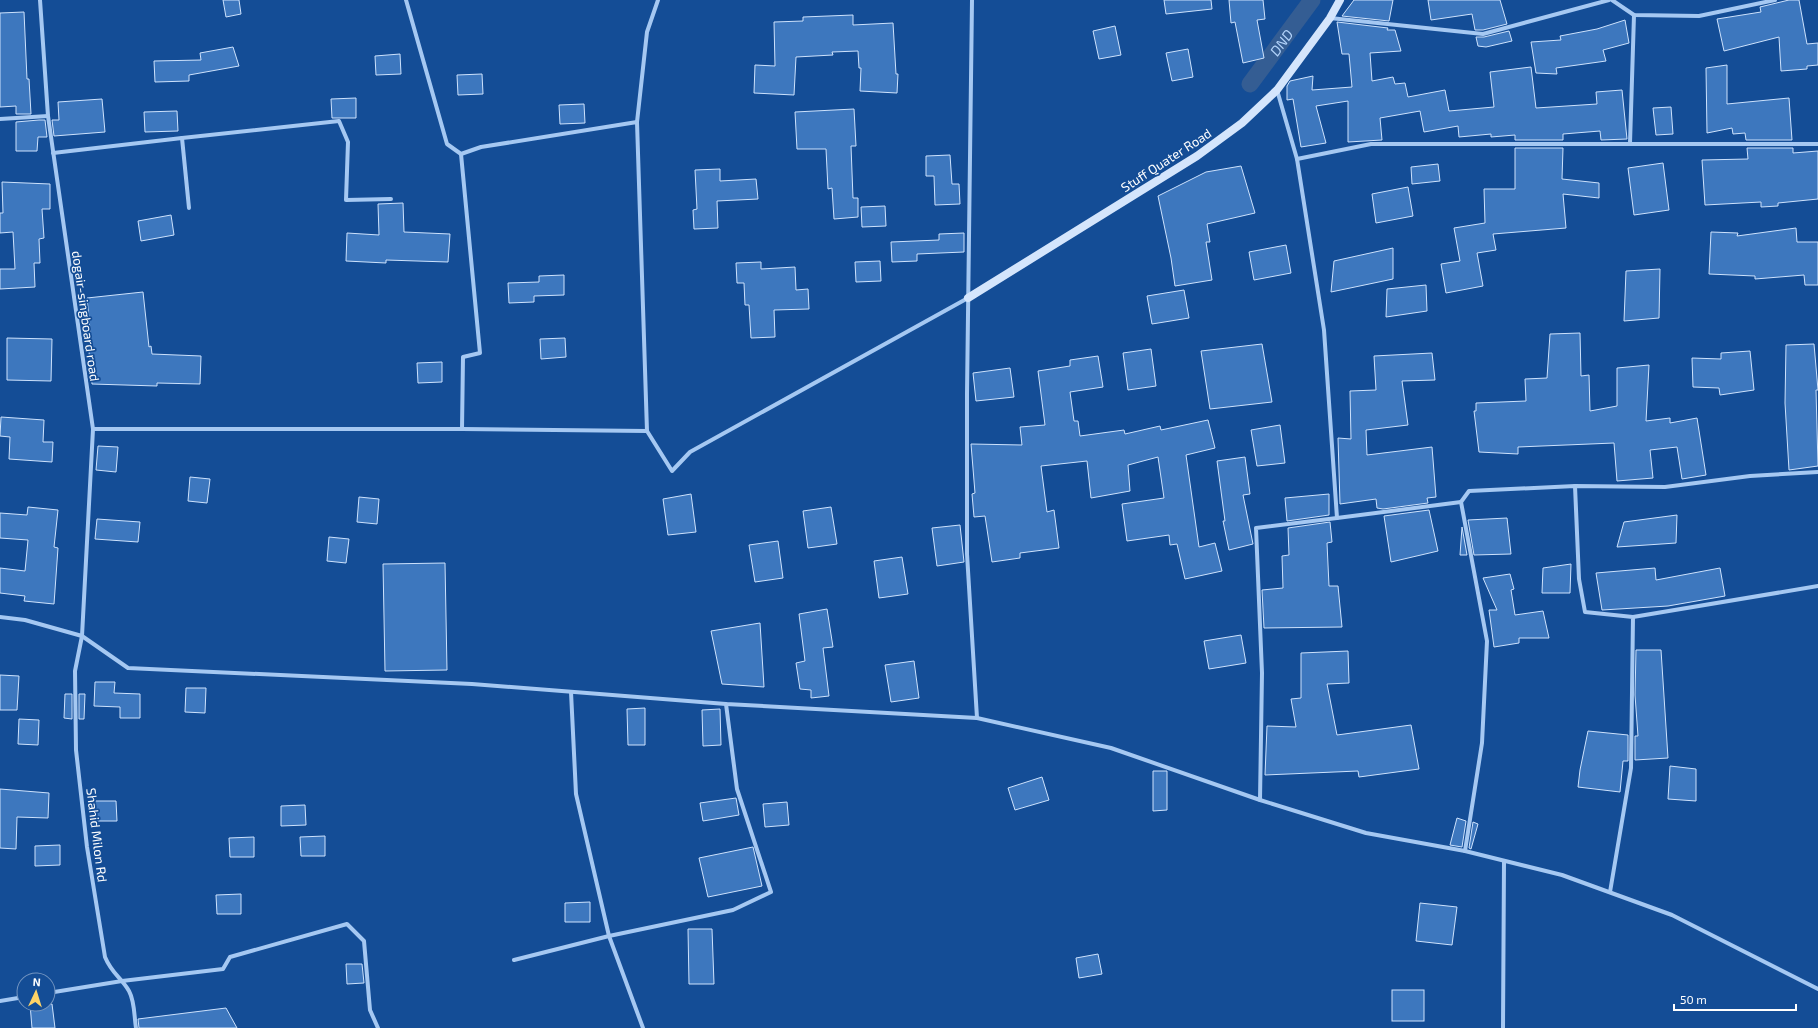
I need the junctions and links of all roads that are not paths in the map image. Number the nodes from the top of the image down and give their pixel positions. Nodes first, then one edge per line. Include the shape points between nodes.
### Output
1 (40, 0) edge
2 (406, 0) edge
3 (658, 0) edge
4 (972, 0) edge
5 (1340, 0) edge
6 (1611, 0) edge
7 (1775, 0) edge
8 (1634, 15) junction
9 (1330, 18) junction
10 (1277, 90) junction
11 (48, 116) junction
12 (0, 119) edge
13 (637, 122) junction
14 (182, 138) junction
15 (1630, 143) junction
16 (1818, 144) edge
17 (53, 153) junction
18 (461, 154) junction
19 (1297, 159) junction
20 (391, 199) dead end
21 (189, 208) dead end
22 (968, 298) junction
23 (462, 429) junction
24 (93, 430) junction
25 (647, 432) junction
26 (1818, 472) edge
27 (1575, 486) junction
28 (1461, 502) junction
29 (1337, 518) junction
30 (1818, 586) edge
31 (0, 617) edge
32 (1633, 617) junction
33 (82, 636) junction
34 (572, 692) junction
35 (726, 704) junction
36 (977, 718) junction
37 (1260, 800) junction
38 (1465, 851) junction
39 (1504, 862) junction
40 (1610, 892) junction
41 (609, 936) junction
42 (514, 960) dead end
43 (122, 981) junction
44 (1818, 989) edge
45 (56, 993) edge
46 (16, 998) edge
47 (0, 1001) edge
48 (136, 1028) edge
49 (378, 1028) edge
50 (643, 1028) edge
51 (1503, 1028) edge

1 - 11 street, dogair-singboard road
2 - 18 street via 447,144
3 - 13 street via 647,32
4 - 22 street
5 - 9 street, Stuff Quater Road
6 - 8 street
6 - 9 street via 1483,34
7 - 8 street via 1699,16
8 - 15 street
9 - 10 street, Stuff Quater Road
10 - 19 street
10 - 22 street, Stuff Quater Road via 1242,123 1197,156
11 - 12 street
11 - 17 street, dogair-singboard road
13 - 18 street via 481,147
13 - 25 street
14 - 17 street
14 - 20 street via 339,121 348,142 346,200
14 - 21 street
15 - 16 street
15 - 19 street via 1371,144
17 - 24 street, dogair-singboard road
18 - 23 street via 480,353 462,357
19 - 29 street via 1324,330
22 - 25 street via 690,452 672,471
22 - 36 street via 968,554
23 - 24 street
23 - 25 street
24 - 33 street, dogair-singboard road
26 - 27 street via 1750,476 1665,487
27 - 28 street via 1469,491
27 - 32 street via 1579,580 1585,612
28 - 29 street
28 - 38 street via 1487,641 1482,743
29 - 37 street via 1256,528 1262,673
30 - 32 street
31 - 33 street via 25,620
32 - 40 street via 1631,768
33 - 34 street via 128,668 472,684
33 - 43 street, Shahid Milon Rd via 75,671 76,750 87,847 105,957 110,968
34 - 35 street
34 - 41 street via 576,794
35 - 36 street
35 - 41 street via 737,789 771,892 733,910
36 - 37 street via 1110,748
37 - 38 street via 1366,833
38 - 39 street
39 - 40 street via 1562,875
39 - 51 street
40 - 44 street via 1672,915
41 - 42 street
41 - 50 street
43 - 45 street
43 - 48 street, Shahid Milon Rd via 132,998
43 - 49 street via 223,969 230,957 347,924 364,941 370,1010
46 - 47 street

